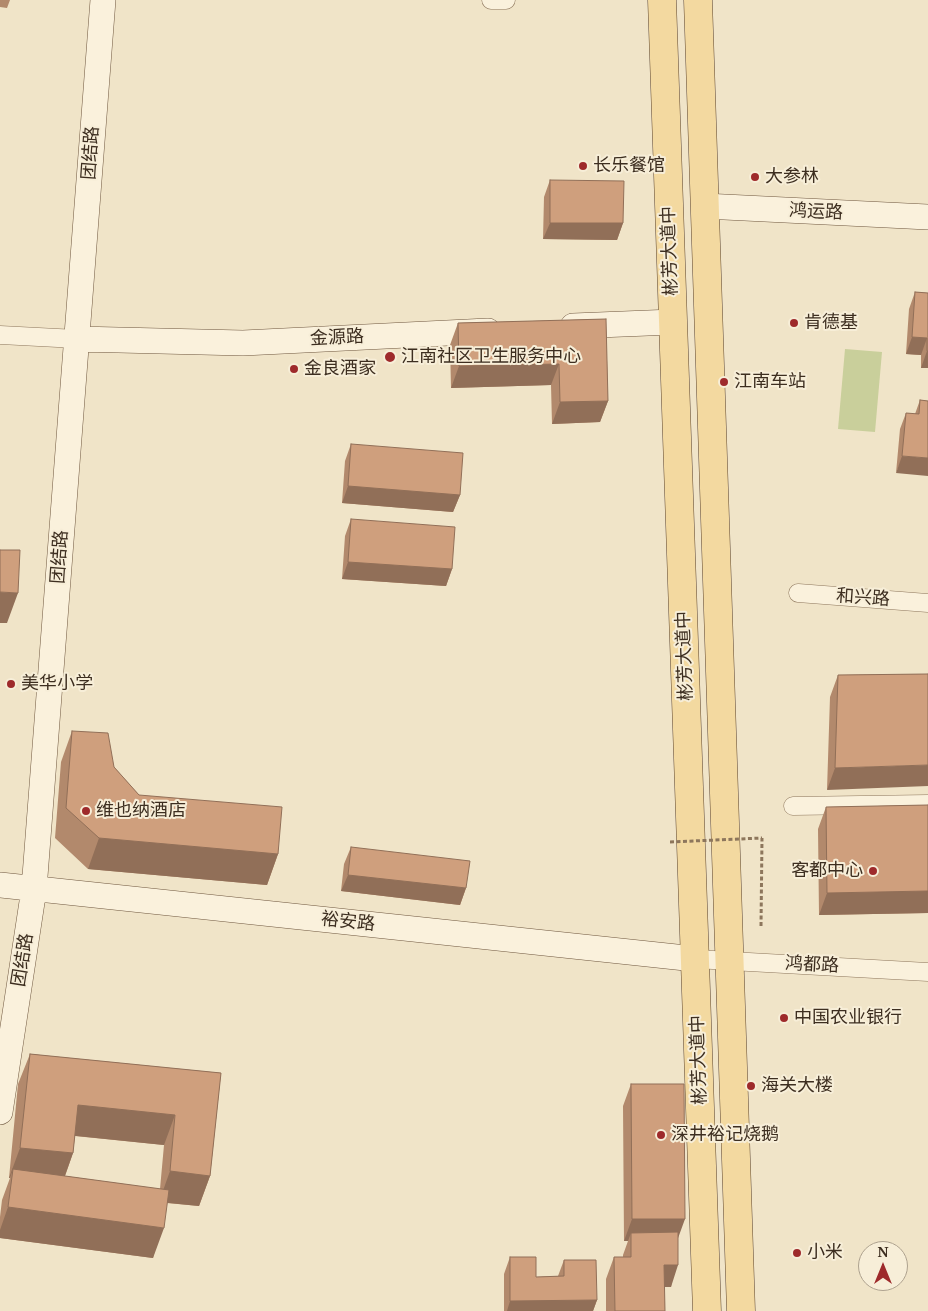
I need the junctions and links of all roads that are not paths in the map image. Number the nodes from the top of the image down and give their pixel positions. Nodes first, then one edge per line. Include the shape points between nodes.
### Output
1 (103, 0) edge
2 (491, 0) edge
3 (506, 0) edge
4 (662, 0) edge
5 (698, 0) edge
6 (704, 206) junction
7 (928, 218) edge
8 (673, 322) junction
9 (556, 327) edge
10 (507, 330) edge
11 (0, 335) edge
12 (77, 339) junction
13 (798, 593) dead end
14 (928, 602) edge
15 (928, 804) edge
16 (793, 806) dead end
17 (0, 885) edge
18 (34, 889) junction
19 (695, 959) junction
20 (928, 972) edge
21 (0, 1112) edge
22 (708, 1311) edge
23 (741, 1311) edge

1 - 12 street, 团结路
2 - 3 street
4 - 8 main road, 彬芳大道中
5 - 6 main road, 彬芳大道中
6 - 7 street, 鸿运路
6 - 23 main road, 彬芳大道中
8 - 9 street
8 - 19 main road, 彬芳大道中
10 - 12 street, 金源路 via 243,343
11 - 12 street, 金源路
12 - 18 street, 团结路
13 - 14 street, 和兴路
15 - 16 street
17 - 18 street, 裕安路
18 - 19 street, 裕安路
18 - 21 street, 团结路
19 - 20 street, 鸿都路
19 - 22 main road, 彬芳大道中

